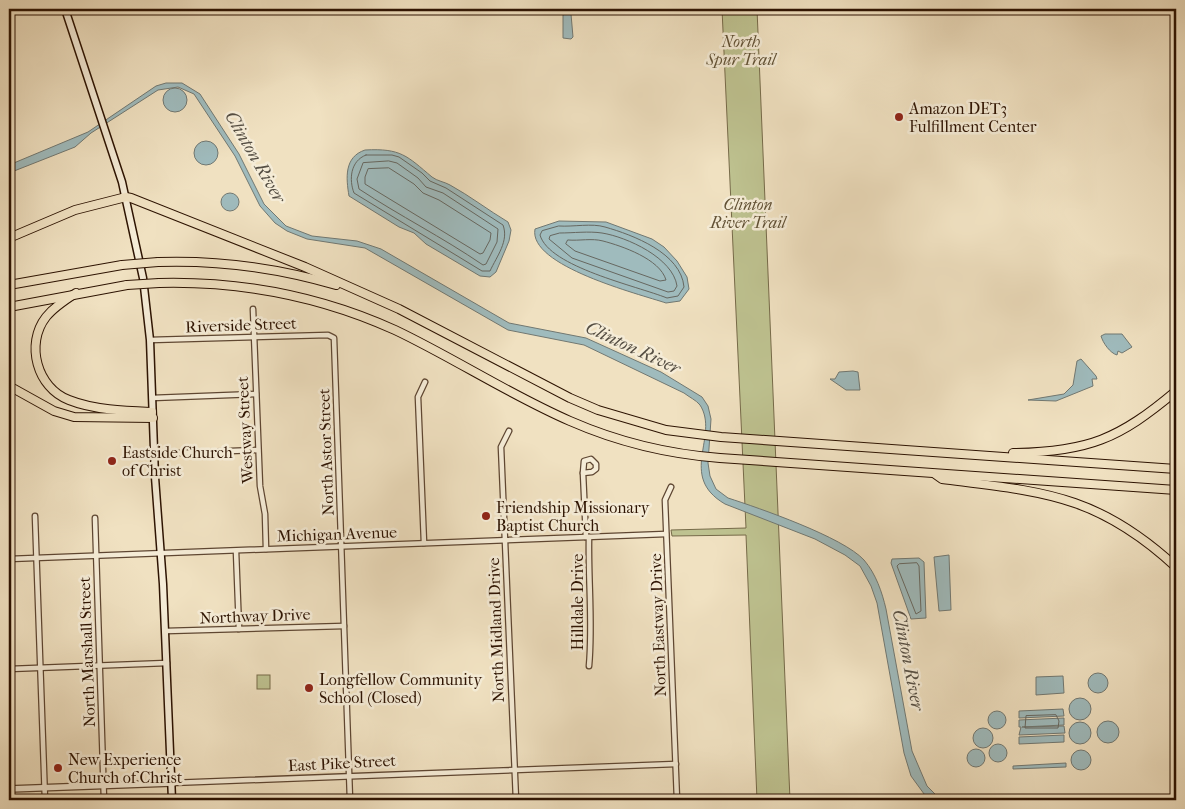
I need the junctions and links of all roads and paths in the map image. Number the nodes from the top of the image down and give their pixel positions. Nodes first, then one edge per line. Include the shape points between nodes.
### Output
1 (65, 9) edge
2 (126, 197) junction
3 (9, 238) edge
4 (9, 285) edge
5 (76, 293) junction
6 (366, 295) junction
7 (9, 307) edge
8 (253, 308) dead end
9 (333, 336) joint
10 (254, 337) junction
11 (150, 340) junction
12 (425, 382) dead end
13 (9, 386) edge
14 (1176, 391) edge
15 (256, 394) junction
16 (152, 398) junction
17 (152, 415) junction
18 (509, 431) dead end
19 (258, 450) junction
20 (154, 454) junction
21 (962, 454) junction
22 (1176, 469) edge
23 (583, 473) dead end
24 (934, 473) junction
25 (672, 487) dead end
26 (1176, 490) edge
27 (35, 516) dead end
28 (94, 518) dead end
29 (666, 534) junction
30 (588, 537) junction
31 (505, 540) junction
32 (424, 544) junction
33 (342, 547) junction
34 (266, 550) junction
35 (236, 551) junction
36 (162, 553) junction
37 (96, 556) junction
38 (36, 558) junction
39 (9, 559) edge
40 (1176, 566) edge
41 (344, 626) junction
42 (239, 630) junction
43 (166, 631) junction
44 (167, 663) junction
45 (100, 666) junction
46 (589, 666) dead end
47 (40, 668) junction
48 (9, 669) edge
49 (676, 764) junction
50 (514, 770) junction
51 (350, 776) junction
52 (171, 784) junction
53 (104, 785) junction
54 (44, 787) junction
55 (9, 788) edge
56 (44, 800) edge
57 (104, 800) edge
58 (172, 800) edge
59 (350, 800) edge
60 (516, 800) edge
61 (677, 800) edge

1 - 2 main road
2 - 3 highway via 65,213
2 - 6 highway via 304,266
2 - 11 main road via 143,278
4 - 6 highway, bridge via 122,265 206,262 262,268
5 - 7 highway
5 - 17 highway via 50,312 38,333 35,353 44,380 58,394 76,403
5 - 24 highway, bridge via 127,285 206,283 292,295 338,308 408,336 576,424 625,442 691,456
6 - 21 highway via 584,405 638,424 721,437
8 - 10 street, Westway Street
9 - 10 street, Riverside Street
9 - 33 street, North Astor Street
10 - 11 street, Riverside Street
10 - 15 street, Westway Street
11 - 16 main road
12 - 32 street via 418,396
13 - 17 highway via 74,418
14 - 21 highway via 1126,430 1086,446 1044,453
15 - 16 street
15 - 19 street, Westway Street
16 - 17 main road
17 - 20 main road
18 - 31 street, North Midland Drive via 501,447
19 - 20 street
19 - 34 street, Westway Street
20 - 36 main road
21 - 22 highway
23 - 30 street, Hilldale Drive
24 - 26 highway
24 - 40 highway via 942,479 1034,491 1076,502 1141,536
25 - 29 street, North Eastway Drive via 665,500
27 - 38 street
28 - 37 street, North Marshall Street
29 - 30 street, Michigan Avenue
29 - 49 street, North Eastway Drive
30 - 31 street, Michigan Avenue
30 - 46 street, Hilldale Drive via 592,628
31 - 32 street, Michigan Avenue
31 - 50 street, North Midland Drive
32 - 33 street, Michigan Avenue
33 - 34 street, Michigan Avenue
33 - 41 street, North Astor Street
34 - 35 street, Michigan Avenue
35 - 36 street, Michigan Avenue
35 - 42 street
36 - 37 street, Michigan Avenue
36 - 43 main road
37 - 38 street, Michigan Avenue
37 - 45 street, North Marshall Street
38 - 39 street, Michigan Avenue
38 - 47 street
41 - 42 street, Northway Drive
41 - 51 street, North Astor Street
42 - 43 street, Northway Drive
43 - 44 main road
44 - 45 street
44 - 52 main road
45 - 47 street
45 - 53 street, North Marshall Street
47 - 48 street
47 - 54 street
49 - 50 street, East Pike Street
49 - 61 street, North Eastway Drive
50 - 51 street, East Pike Street
50 - 60 street, North Midland Drive
51 - 52 street, East Pike Street
51 - 59 street, North Astor Street
52 - 53 street, East Pike Street
52 - 58 main road
53 - 54 street, East Pike Street
53 - 57 street, North Marshall Street
54 - 55 street, East Pike Street
54 - 56 street

